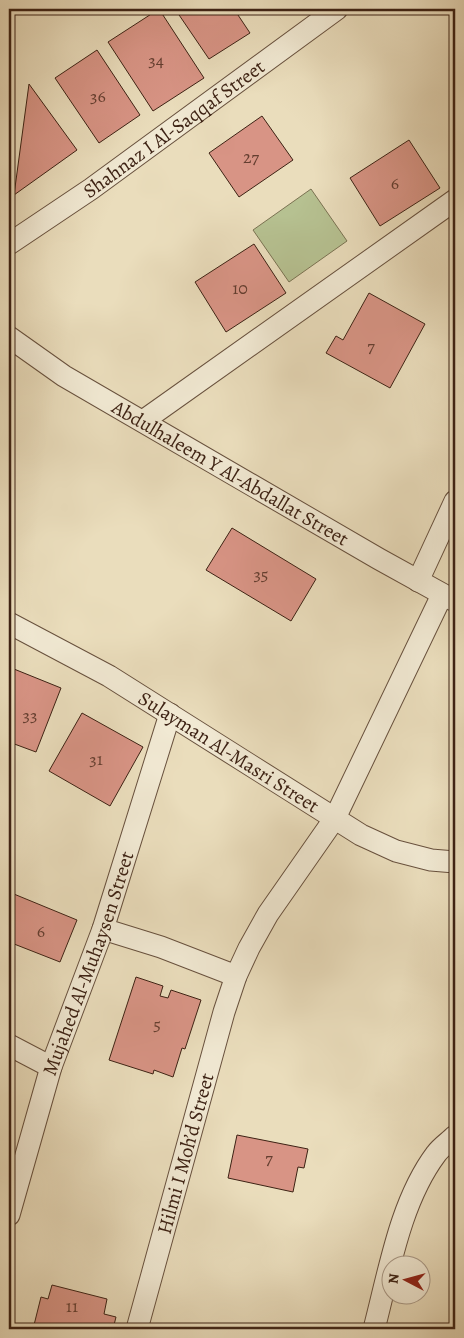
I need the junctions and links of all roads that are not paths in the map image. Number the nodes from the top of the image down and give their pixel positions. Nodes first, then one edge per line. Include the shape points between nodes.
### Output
1 (337, 9) edge
2 (455, 200) edge
3 (9, 244) edge
4 (9, 338) edge
5 (143, 421) junction
6 (455, 501) edge
7 (418, 581) junction
8 (449, 598) edge
9 (9, 623) edge
10 (170, 714) junction
11 (335, 818) junction
12 (455, 862) edge
13 (103, 929) junction
14 (236, 976) junction
15 (9, 1046) edge
16 (51, 1067) junction
17 (455, 1136) edge
18 (9, 1215) edge
19 (137, 1329) edge
20 (374, 1329) edge

1 - 3 street, Shahnaz I Al-Saqqaf Street via 91,189
2 - 5 street
4 - 5 street, Abdulhaleem Y Al-Abdallat Street via 64,376
5 - 7 street, Abdulhaleem Y Al-Abdallat Street
6 - 7 street
7 - 8 street, Abdulhaleem Y Al-Abdallat Street
8 - 11 street, Hilmi I Moh’d Street
9 - 10 street, Sulayman Al-Masri Street via 108,676
10 - 11 street, Sulayman Al-Masri Street
10 - 13 street, Mujahed Al-Muhaysen Street
11 - 12 street, Sulayman Al-Masri Street via 361,835 396,851 430,860
11 - 14 street, Hilmi I Moh’d Street via 268,914
13 - 14 street
13 - 16 street, Mujahed Al-Muhaysen Street
14 - 19 street, Hilmi I Moh’d Street
15 - 16 street
16 - 18 street, Mujahed Al-Muhaysen Street
17 - 20 street via 437,1153 420,1178 406,1209

